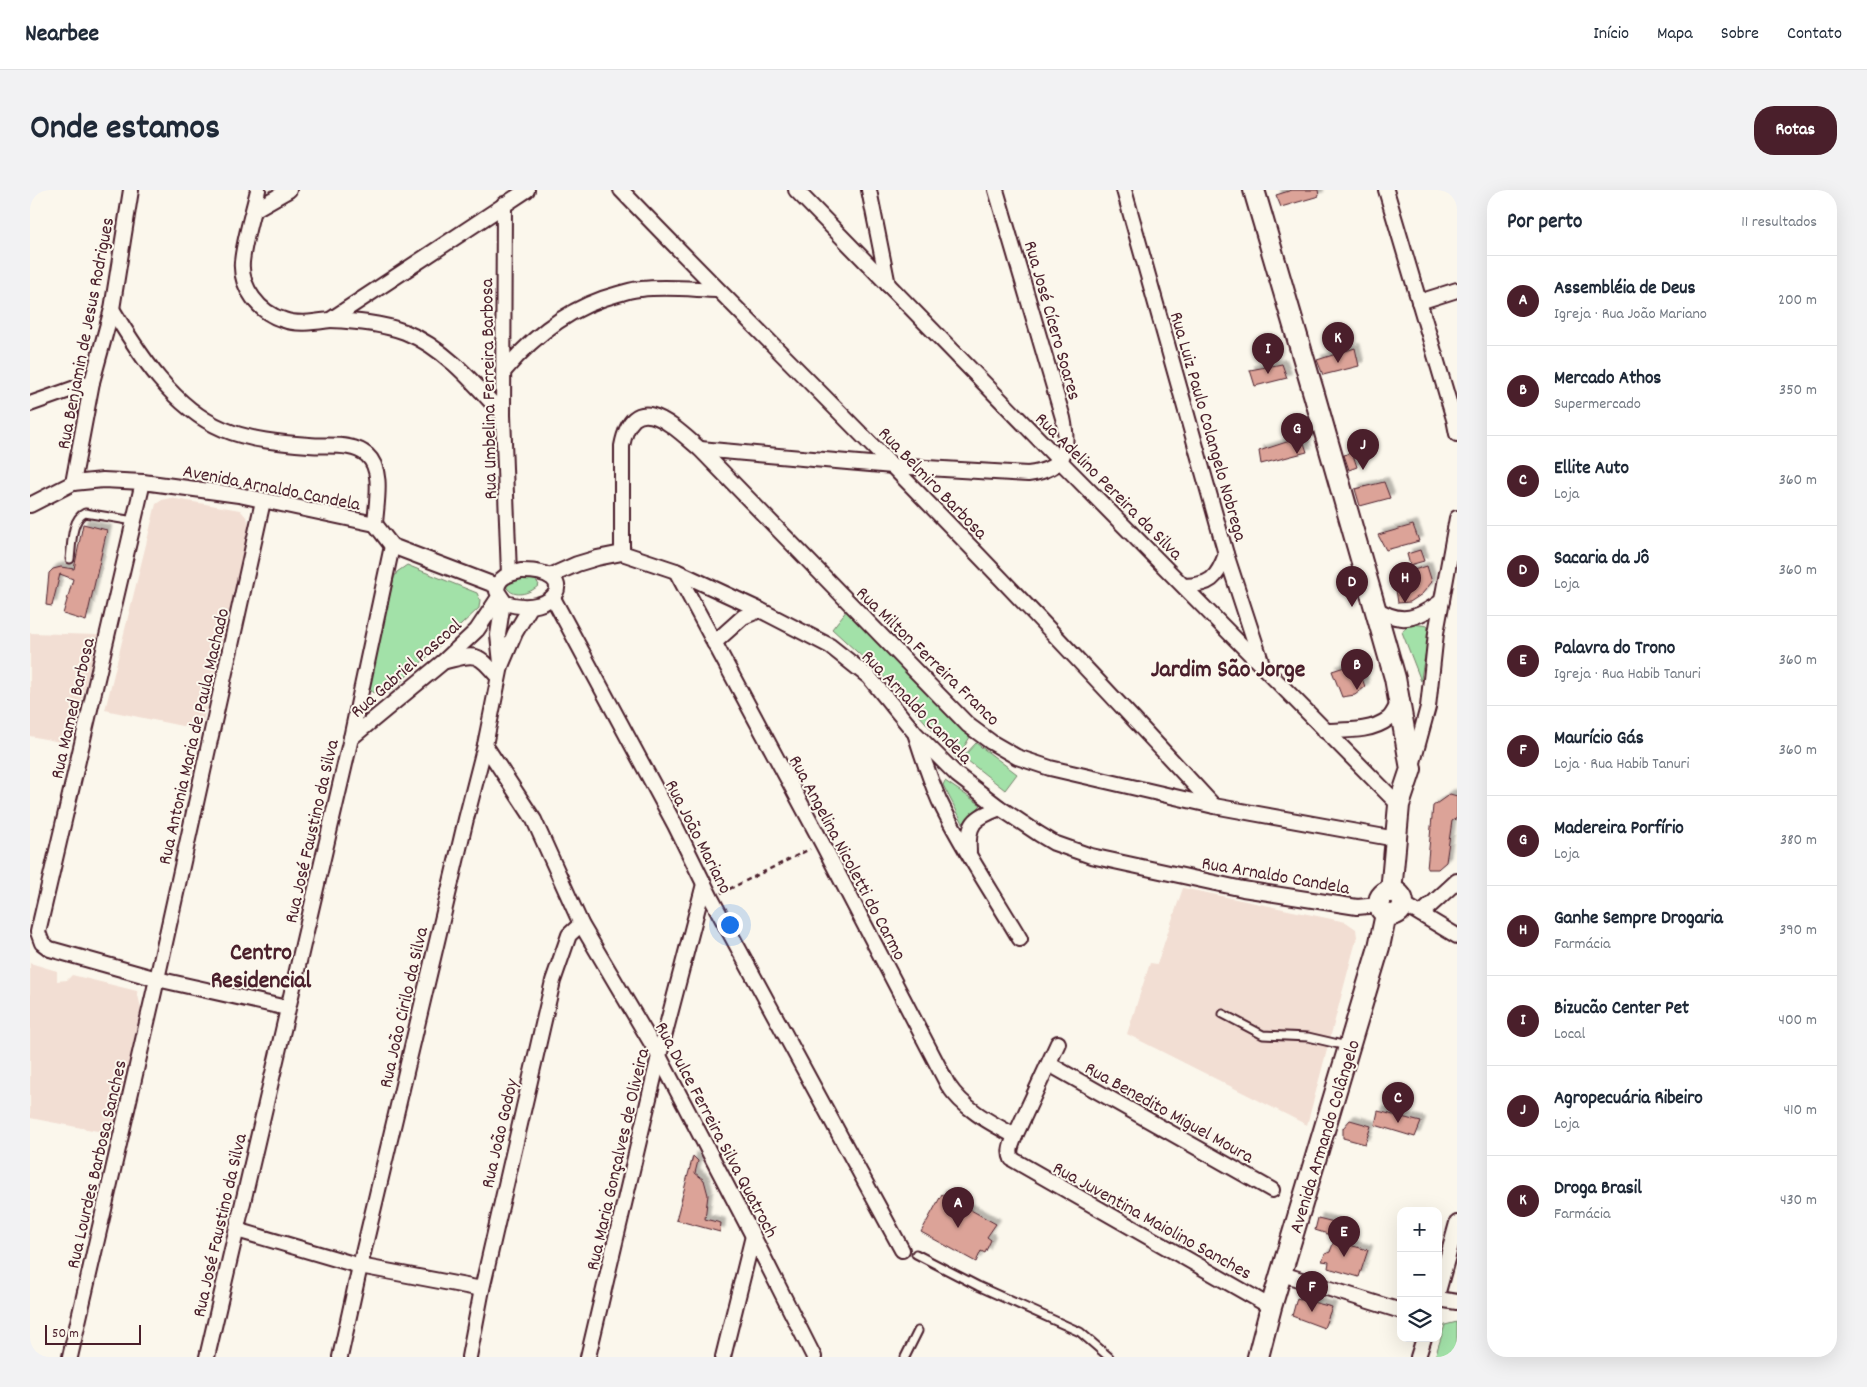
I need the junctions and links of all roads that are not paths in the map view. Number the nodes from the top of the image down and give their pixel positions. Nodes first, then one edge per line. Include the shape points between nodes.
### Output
1 (131, 190) edge
2 (258, 190) edge
3 (289, 190) edge
4 (527, 190) edge
5 (621, 190) edge
6 (796, 190) edge
7 (869, 190) edge
8 (996, 190) edge
9 (1124, 190) edge
10 (1254, 190) edge
11 (1386, 190) edge
12 (504, 204) junction
13 (254, 210) junction
14 (888, 285) junction
15 (717, 290) junction
16 (1457, 290) edge
17 (1419, 302) junction
18 (112, 309) junction
19 (330, 320) junction
20 (504, 371) junction
21 (92, 382) junction
22 (30, 404) edge
23 (503, 415) junction
24 (1456, 418) edge
25 (1457, 434) edge
26 (700, 449) junction
27 (1060, 461) junction
28 (892, 466) junction
29 (143, 482) junction
30 (72, 483) junction
31 (263, 501) junction
32 (30, 505) edge
33 (1457, 518) edge
34 (134, 520) junction
35 (375, 524) junction
36 (392, 546) junction
37 (622, 553) junction
38 (1226, 554) junction
39 (70, 559) dead end
40 (676, 572) junction
41 (509, 574) junction
42 (550, 576) junction
43 (1184, 586) junction
44 (500, 595) junction
45 (553, 598) junction
46 (1442, 601) junction
47 (531, 606) junction
48 (1375, 608) junction
49 (760, 610) junction
50 (714, 643) junction
51 (443, 662) junction
52 (1264, 670) junction
53 (500, 671) junction
54 (1399, 702) junction
55 (1325, 731) junction
56 (915, 733) junction
57 (351, 738) junction
58 (485, 745) junction
59 (1412, 769) junction
60 (1399, 805) junction
61 (1214, 806) junction
62 (1000, 808) junction
63 (1396, 839) junction
64 (969, 855) junction
65 (1457, 881) edge
66 (704, 884) junction
67 (1390, 903) junction
68 (1421, 914) junction
69 (581, 924) junction
70 (1457, 936) edge
71 (1020, 939) dead end
72 (157, 979) junction
73 (287, 1008) junction
74 (1223, 1014) dead end
75 (1058, 1043) dead end
76 (1350, 1047) junction
77 (659, 1056) junction
78 (1049, 1064) junction
79 (1015, 1136) junction
80 (1272, 1190) dead end
81 (1457, 1223) edge
82 (237, 1230) junction
83 (753, 1236) junction
84 (902, 1250) dead end
85 (916, 1254) dead end
86 (360, 1266) junction
87 (1282, 1274) junction
88 (1442, 1277) edge
89 (482, 1289) junction
90 (1442, 1299) edge
91 (1457, 1302) edge
92 (1271, 1307) junction
93 (1397, 1310) edge
94 (918, 1332) dead end
95 (1423, 1342) edge
96 (70, 1357) edge
97 (207, 1357) edge
98 (340, 1357) edge
99 (469, 1357) edge
100 (588, 1357) edge
101 (723, 1357) edge
102 (814, 1357) edge
103 (905, 1357) edge
104 (1109, 1357) edge
105 (1258, 1357) edge
106 (1418, 1357) edge

1 - 18 street, Rua Benjamin de Jesus Rodrigues
2 - 13 street
3 - 13 street
4 - 12 street
5 - 15 street, Rua Belmiro Barbosa
6 - 14 street, Rua Adelino Pereira da Silva
7 - 14 street
8 - 27 street, Rua José Cícero Soares via 1063,418 1066,446
9 - 38 street, Rua Luiz Paulo Colangelo Nobrega
10 - 48 street
11 - 17 street
12 - 19 street
12 - 20 street, Rua Umbelina Ferreira Barbosa
13 - 19 street via 242,262 244,281 252,297 265,311 284,321
14 - 27 street, Rua Adelino Pereira da Silva
15 - 20 street via 639,289 604,298 570,313 547,328
15 - 28 street, Rua Belmiro Barbosa
16 - 17 street
17 - 24 street
18 - 21 street, Rua Benjamin de Jesus Rodrigues
18 - 35 street via 128,337 162,380 203,419 251,437 344,446 365,453 376,470
19 - 23 street via 379,325 405,332 442,354 474,382
20 - 23 street, Rua Umbelina Ferreira Barbosa
21 - 22 street
21 - 30 street, Rua Benjamin de Jesus Rodrigues
23 - 41 street, Rua Umbelina Ferreira Barbosa
24 - 25 street
26 - 28 street
26 - 37 street, Rua Milton Ferreira Franco via 656,415 636,418 629,426 622,446
26 - 61 street, Rua Milton Ferreira Franco via 961,718 991,742 1017,757 1050,768
27 - 28 street via 1040,472 1028,474
27 - 43 street, Rua Adelino Pereira da Silva
28 - 61 street, Rua Belmiro Barbosa
29 - 30 street, Avenida Arnaldo Candela via 103,480
29 - 31 street, Avenida Arnaldo Candela
29 - 34 street, Rua Mamed Barbosa
30 - 32 street
31 - 35 street, Avenida Arnaldo Candela
31 - 72 street, Rua Antonia Maria de Paula Machado
33 - 46 street
34 - 39 lane via 85,513 80,516 75,524
34 - 72 street, Rua Mamed Barbosa via 38,932 42,943 50,949
35 - 36 street, Avenida Arnaldo Candela
36 - 44 street
36 - 57 street, Rua José Faustino da Silva
37 - 40 street, Rua Arnaldo Candela
37 - 42 street via 584,562
38 - 43 street via 1210,581
38 - 52 street, Rua Luiz Paulo Colangelo Nobrega
40 - 49 street, Rua Arnaldo Candela
40 - 50 street, Rua Angelina Nicoletti do Carmo
41 - 42 street via 534,571
41 - 44 street via 502,578
42 - 45 street via 557,586
43 - 52 street, Rua Adelino Pereira da Silva
44 - 47 street via 512,606
44 - 51 street, Rua Gabriel Pascoal via 477,630
44 - 53 street, Rua João Cirilo da Silva
45 - 47 street
45 - 66 street, Rua João Mariano
46 - 48 street via 1420,616 1408,618 1395,618
46 - 59 street via 1428,708
47 - 53 street, Rua João Cirilo da Silva via 515,633
48 - 54 street
49 - 50 street via 743,617
49 - 56 street, Rua Arnaldo Candela via 830,646 856,665
50 - 79 street, Rua Angelina Nicoletti do Carmo via 948,1085 979,1116
51 - 53 street via 468,655 482,659
51 - 57 street, Rua Gabriel Pascoal
52 - 55 street, Rua Adelino Pereira da Silva
53 - 58 street, Rua João Cirilo da Silva
54 - 55 street via 1390,718 1373,726 1359,730
54 - 59 street
55 - 60 street, Rua Adelino Pereira da Silva
56 - 62 street, Rua Arnaldo Candela via 957,775
56 - 64 street via 940,800
57 - 73 street, Rua José Faustino da Silva
58 - 69 street, Rua Dulce Ferreira Silva Quatroch via 534,820
58 - 86 street, Rua João Cirilo da Silva
59 - 60 street, Avenida Armando Colângelo
60 - 63 street, Avenida Armando Colângelo
61 - 63 street, Rua Milton Ferreira Franco
62 - 64 street via 977,819 971,827
62 - 67 street, Rua Arnaldo Candela via 1054,843 1092,856 1243,889 1357,907
63 - 67 street, Avenida Armando Colângelo
64 - 71 street
65 - 68 street
66 - 77 street, Rua Maria Gonçalves de Oliveira
66 - 84 street, Rua João Mariano
67 - 68 street
67 - 76 street, Avenida Armando Colângelo
68 - 70 street
69 - 77 street, Rua Dulce Ferreira Silva Quatroch
69 - 89 street, Rua João Godoy via 569,935 553,981
72 - 73 street
72 - 96 street, Rua Lourdes Barbosa Sanches
73 - 82 street, Rua José Faustino da Silva
74 - 76 lane via 1264,1035 1308,1037
75 - 78 street
76 - 87 street, Avenida Armando Colângelo
77 - 83 street, Rua Dulce Ferreira Silva Quatroch
77 - 100 street, Rua Maria Gonçalves de Oliveira
78 - 79 street
78 - 80 street, Rua Benedito Miguel Moura
79 - 92 street, Rua Juventina Maiolino Sanches via 1010,1154 1017,1164
81 - 88 street
82 - 86 street
82 - 97 street, Rua José Faustino da Silva
83 - 101 street
83 - 102 street, Rua Dulce Ferreira Silva Quatroch
85 - 104 lane via 1080,1332
86 - 89 street
86 - 98 street, Rua João Cirilo da Silva
87 - 92 street, Avenida Armando Colângelo
87 - 93 street
89 - 99 street, Rua João Godoy
90 - 91 street
92 - 105 street, Avenida Armando Colângelo
94 - 103 lane
95 - 106 street

